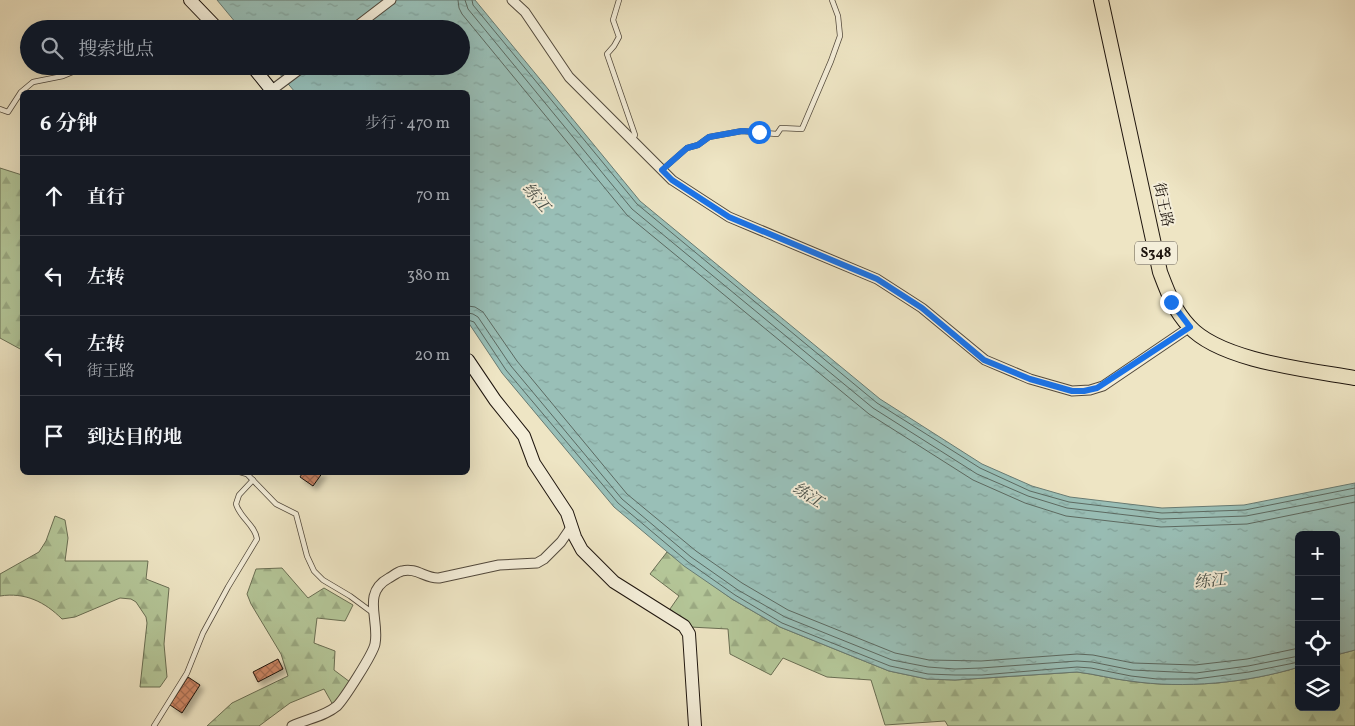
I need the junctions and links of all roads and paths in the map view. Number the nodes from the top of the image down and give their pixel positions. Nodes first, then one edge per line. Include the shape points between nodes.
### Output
1 (190, 0) edge
2 (391, 0) edge
3 (512, 0) edge
4 (619, 0) edge
5 (832, 0) edge
6 (1102, 0) edge
7 (206, 20) edge
8 (365, 20) edge
9 (65, 75) edge
10 (259, 75) edge
11 (293, 75) edge
12 (23, 90) edge
13 (271, 90) edge
14 (275, 90) edge
15 (20, 94) edge
16 (0, 109) edge
17 (632, 140) junction
18 (662, 170) junction
19 (1190, 327) junction
20 (470, 363) edge
21 (1355, 378) edge
22 (247, 475) edge
23 (253, 480) junction
24 (572, 526) junction
25 (374, 614) junction
26 (154, 726) edge
27 (292, 726) edge
28 (694, 726) edge

1 - 7 street
2 - 8 street
3 - 17 street via 525,12 569,77
4 - 17 lane via 613,20 619,37 607,54 635,135
5 - 18 lane via 840,36 802,129 781,128 777,134 742,131 709,137 687,148
6 - 19 main road, 街王路 / S348 via 1160,272 1171,302
9 - 12 lane via 33,82
10 - 13 street
11 - 14 street
15 - 16 lane via 8,112
17 - 18 street
18 - 19 street via 729,217 877,279 922,308 984,360 1030,379 1072,391 1097,388
19 - 21 main road, 街王路 / S348 via 1213,344 1246,358
20 - 24 street via 524,436 534,463
22 - 23 lane
23 - 25 lane via 276,504 296,514 314,571
23 - 26 lane via 239,495 236,504 257,538 203,633 187,673
24 - 25 street via 561,542 537,563 499,566 439,578 415,571 399,572 377,589 372,601
24 - 28 street via 582,550 614,582 687,630
25 - 27 street via 374,647 340,703 326,713

